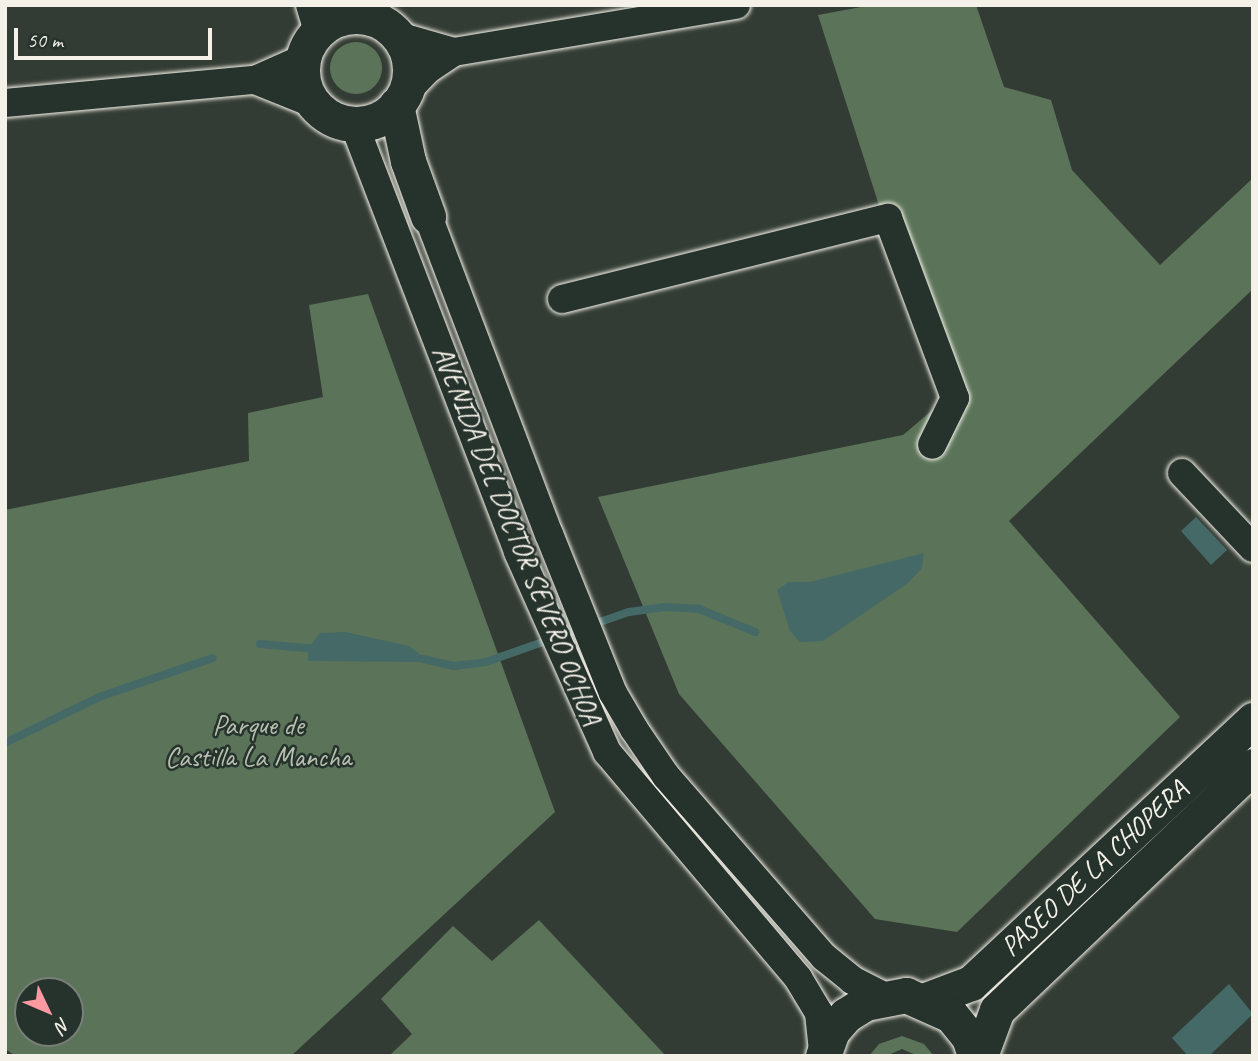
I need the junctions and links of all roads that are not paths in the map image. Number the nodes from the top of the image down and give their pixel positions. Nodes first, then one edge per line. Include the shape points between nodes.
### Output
1 (736, 5) edge
2 (361, 11) edge
3 (310, 32) edge
4 (398, 36) junction
5 (454, 52) junction
6 (255, 80) junction
7 (400, 99) junction
8 (5, 103) edge
9 (312, 103) junction
10 (354, 124) junction
11 (428, 216) joint
12 (562, 299) dead end
13 (932, 444) dead end
14 (1182, 473) dead end
15 (1253, 548) edge
16 (1253, 720) edge
17 (1253, 766) edge
18 (885, 997) junction
19 (926, 1000) junction
20 (823, 1053) edge
21 (975, 1056) edge
22 (980, 1056) edge

1 - 5 street
2 - 3 main road
2 - 4 main road
3 - 6 street
3 - 9 main road via 301,74
4 - 5 street
4 - 7 main road via 410,64
5 - 7 street via 427,70
6 - 8 street
6 - 9 street
7 - 10 main road via 385,116
7 - 11 main road, AVENIDA DEL DOCTOR SEVERO OCHOA via 408,161
9 - 10 main road via 331,118
10 - 20 street, AVENIDA DEL DOCTOR SEVERO OCHOA via 517,552 607,752 797,978 820,1013
11 - 18 street, AVENIDA DEL DOCTOR SEVERO OCHOA via 613,693 666,776 824,957 852,980
12 - 13 street via 888,218 955,398
14 - 15 street
16 - 19 main road, PASEO DE LA CHOPERA via 971,983
17 - 22 main road, PASEO DE LA CHOPERA via 1005,1002
18 - 19 main road via 906,995
18 - 20 main road via 846,1015
19 - 21 main road via 951,1015 969,1037

